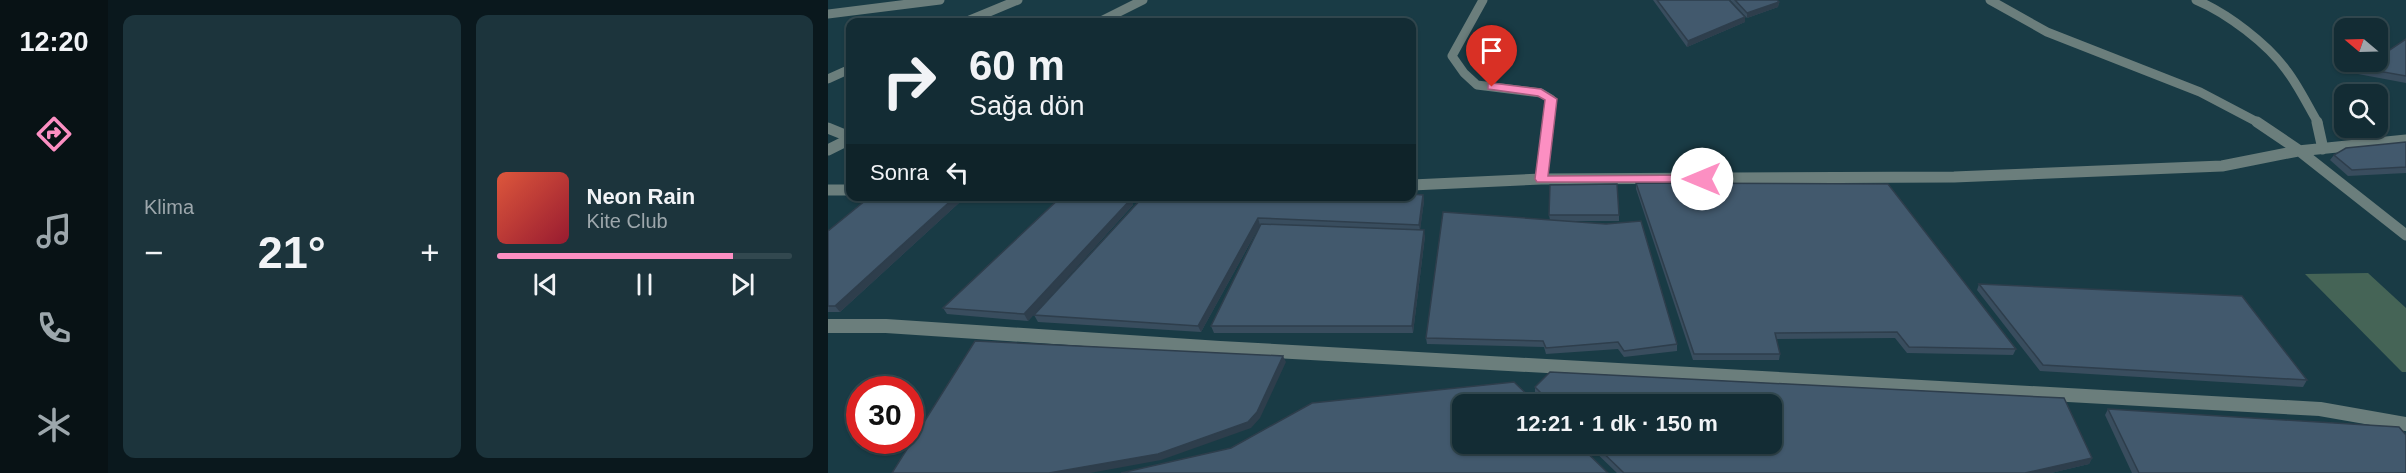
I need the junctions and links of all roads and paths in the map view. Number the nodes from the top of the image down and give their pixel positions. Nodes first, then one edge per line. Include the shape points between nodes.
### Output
1 (940, 0) edge
2 (1018, 0) edge
3 (1143, 0) edge
4 (1483, 0) edge
5 (1990, 0) edge
6 (2196, 0) edge
7 (828, 14) edge
8 (975, 18) edge
9 (1107, 18) edge
10 (846, 71) edge
11 (828, 79) edge
12 (828, 128) edge
13 (846, 136) edge
14 (846, 140) edge
15 (2406, 140) edge
16 (2323, 149) junction
17 (828, 150) edge
18 (2298, 151) junction
19 (1541, 179) junction
20 (1416, 185) edge
21 (828, 190) edge
22 (846, 190) edge
23 (2406, 235) edge
24 (828, 326) edge
25 (2406, 424) edge

1 - 7 street
2 - 8 street
3 - 9 street
4 - 19 street via 1452,56 1478,85 1541,93 1551,99
5 - 18 street via 2031,24 2230,106 2273,130
6 - 16 street via 2213,7 2256,39 2287,70 2319,124
10 - 11 street
12 - 13 street
14 - 17 street
15 - 16 street
16 - 18 street
18 - 19 street via 2222,166 1954,177
18 - 23 street
19 - 20 street
21 - 22 street
24 - 25 street via 886,326 2320,409

